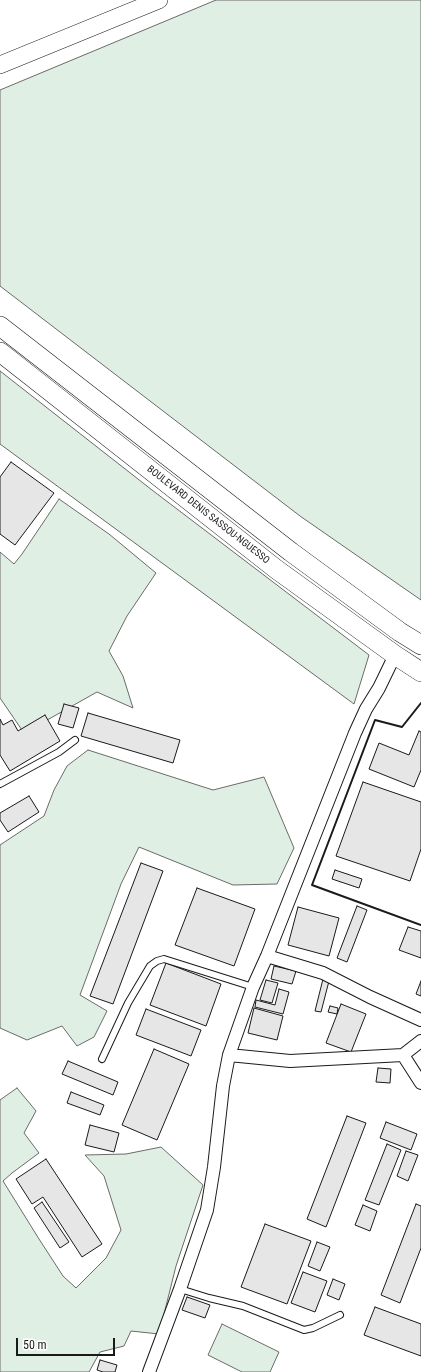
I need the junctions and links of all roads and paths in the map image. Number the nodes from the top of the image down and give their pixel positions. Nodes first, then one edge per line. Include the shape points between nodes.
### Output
1 (159, 0) edge
2 (0, 65) edge
3 (0, 326) edge
4 (0, 352) edge
5 (421, 645) edge
6 (395, 655) junction
7 (421, 672) edge
8 (75, 740) dead end
9 (0, 784) edge
10 (267, 956) junction
11 (253, 987) junction
12 (421, 1020) edge
13 (421, 1042) edge
14 (229, 1055) junction
15 (403, 1056) junction
16 (102, 1059) dead end
17 (421, 1083) edge
18 (180, 1289) junction
19 (340, 1315) dead end
20 (149, 1372) edge

1 - 2 main road
3 - 5 main road via 291,552
4 - 6 main road, BOULEVARD DENIS SASSOU-NGUESSO via 276,569
6 - 7 main road, BOULEVARD DENIS SASSOU-NGUESSO
6 - 10 street via 354,734
8 - 9 lane via 52,756
10 - 11 street
10 - 12 street via 323,973
11 - 14 street
11 - 16 lane via 164,959 157,961 150,966 128,1003
13 - 15 street
14 - 15 street via 290,1061
14 - 18 street via 211,1191
15 - 17 street
18 - 19 lane via 243,1306 304,1330
18 - 20 street

